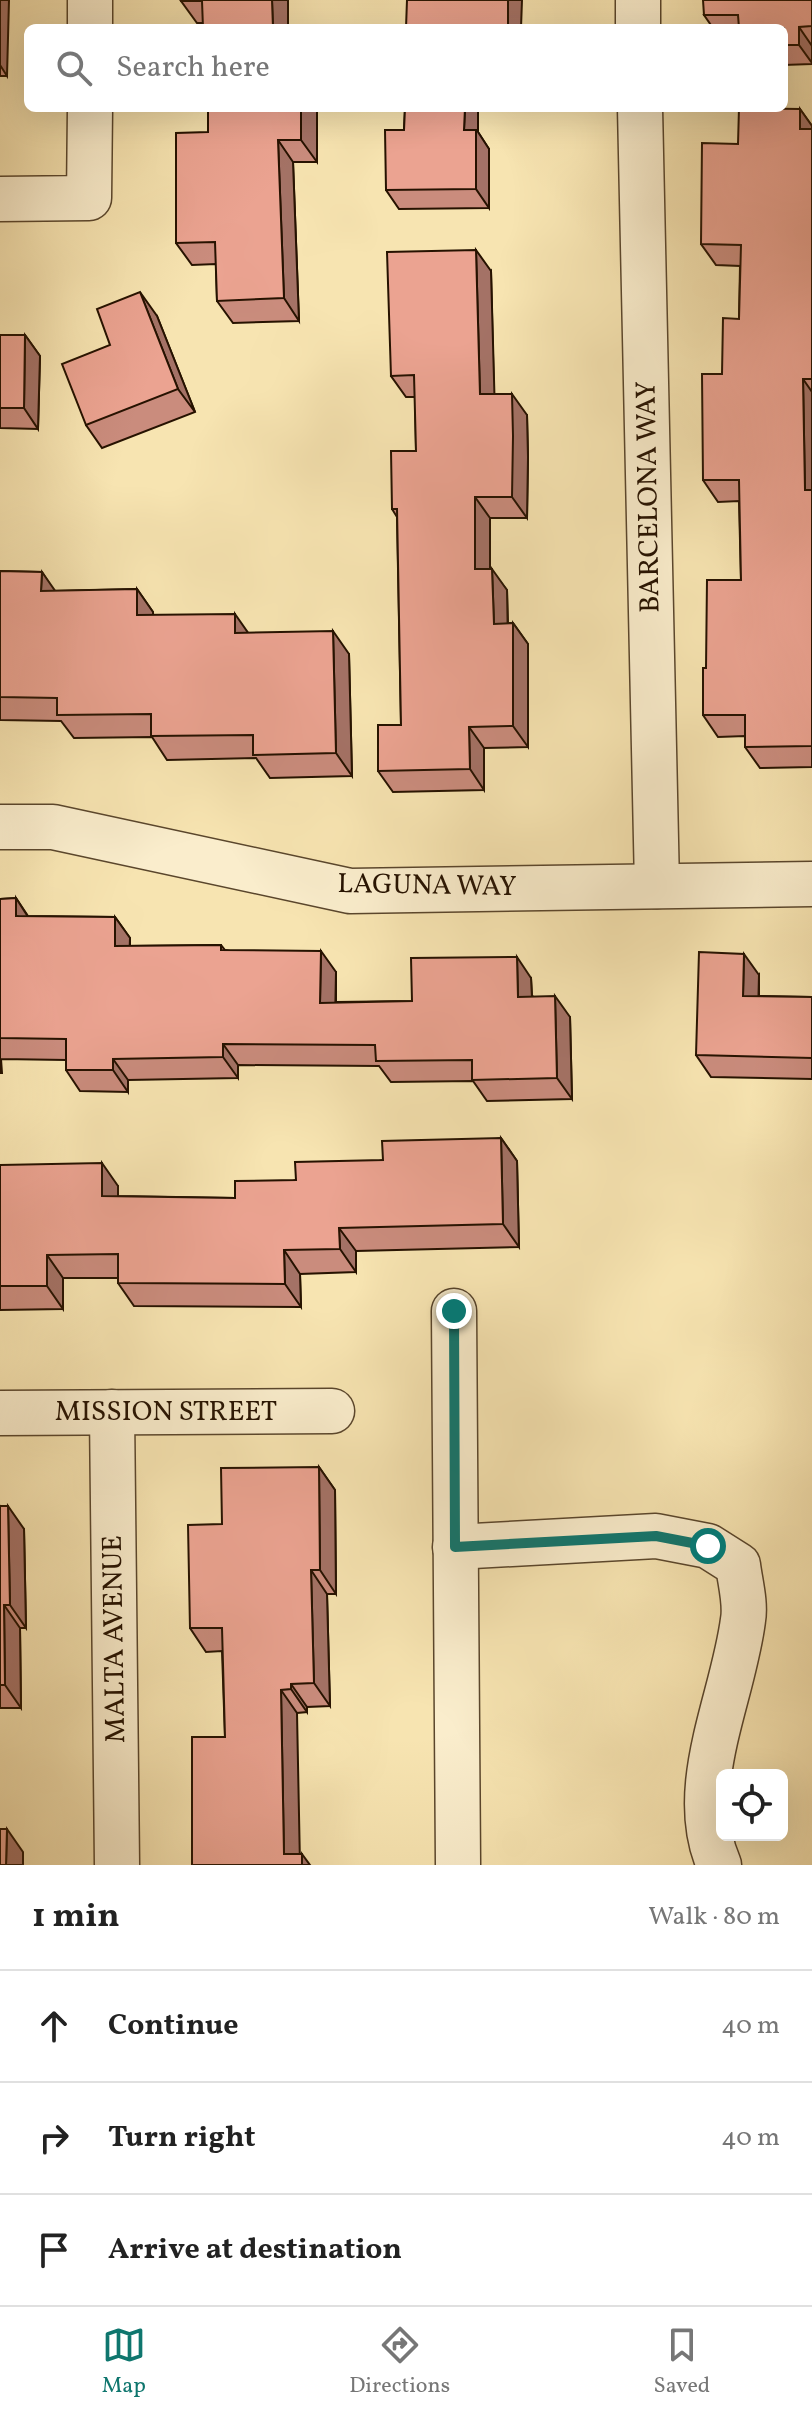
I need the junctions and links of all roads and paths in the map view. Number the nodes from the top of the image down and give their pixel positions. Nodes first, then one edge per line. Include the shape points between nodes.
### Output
1 (90, 0) edge
2 (638, 0) edge
3 (90, 24) edge
4 (638, 24) edge
5 (90, 112) edge
6 (640, 112) edge
7 (0, 199) edge
8 (0, 827) edge
9 (812, 884) edge
10 (657, 886) junction
11 (454, 1311) dead end
12 (332, 1411) dead end
13 (112, 1412) junction
14 (0, 1413) edge
15 (455, 1547) junction
16 (117, 1865) edge
17 (458, 1865) edge
18 (719, 1865) edge

1 - 3 street
2 - 4 street
5 - 7 street via 89,198
6 - 10 street, BARCELONA WAY
8 - 10 street, LAGUNA WAY via 53,827 350,891
9 - 10 street, LAGUNA WAY
11 - 15 street
12 - 13 street, MISSION STREET
13 - 14 street, MISSION STREET
13 - 16 street, MALTA AVENUE
15 - 17 street
15 - 18 street via 656,1536 708,1546 738,1565 744,1617 708,1783 707,1839

